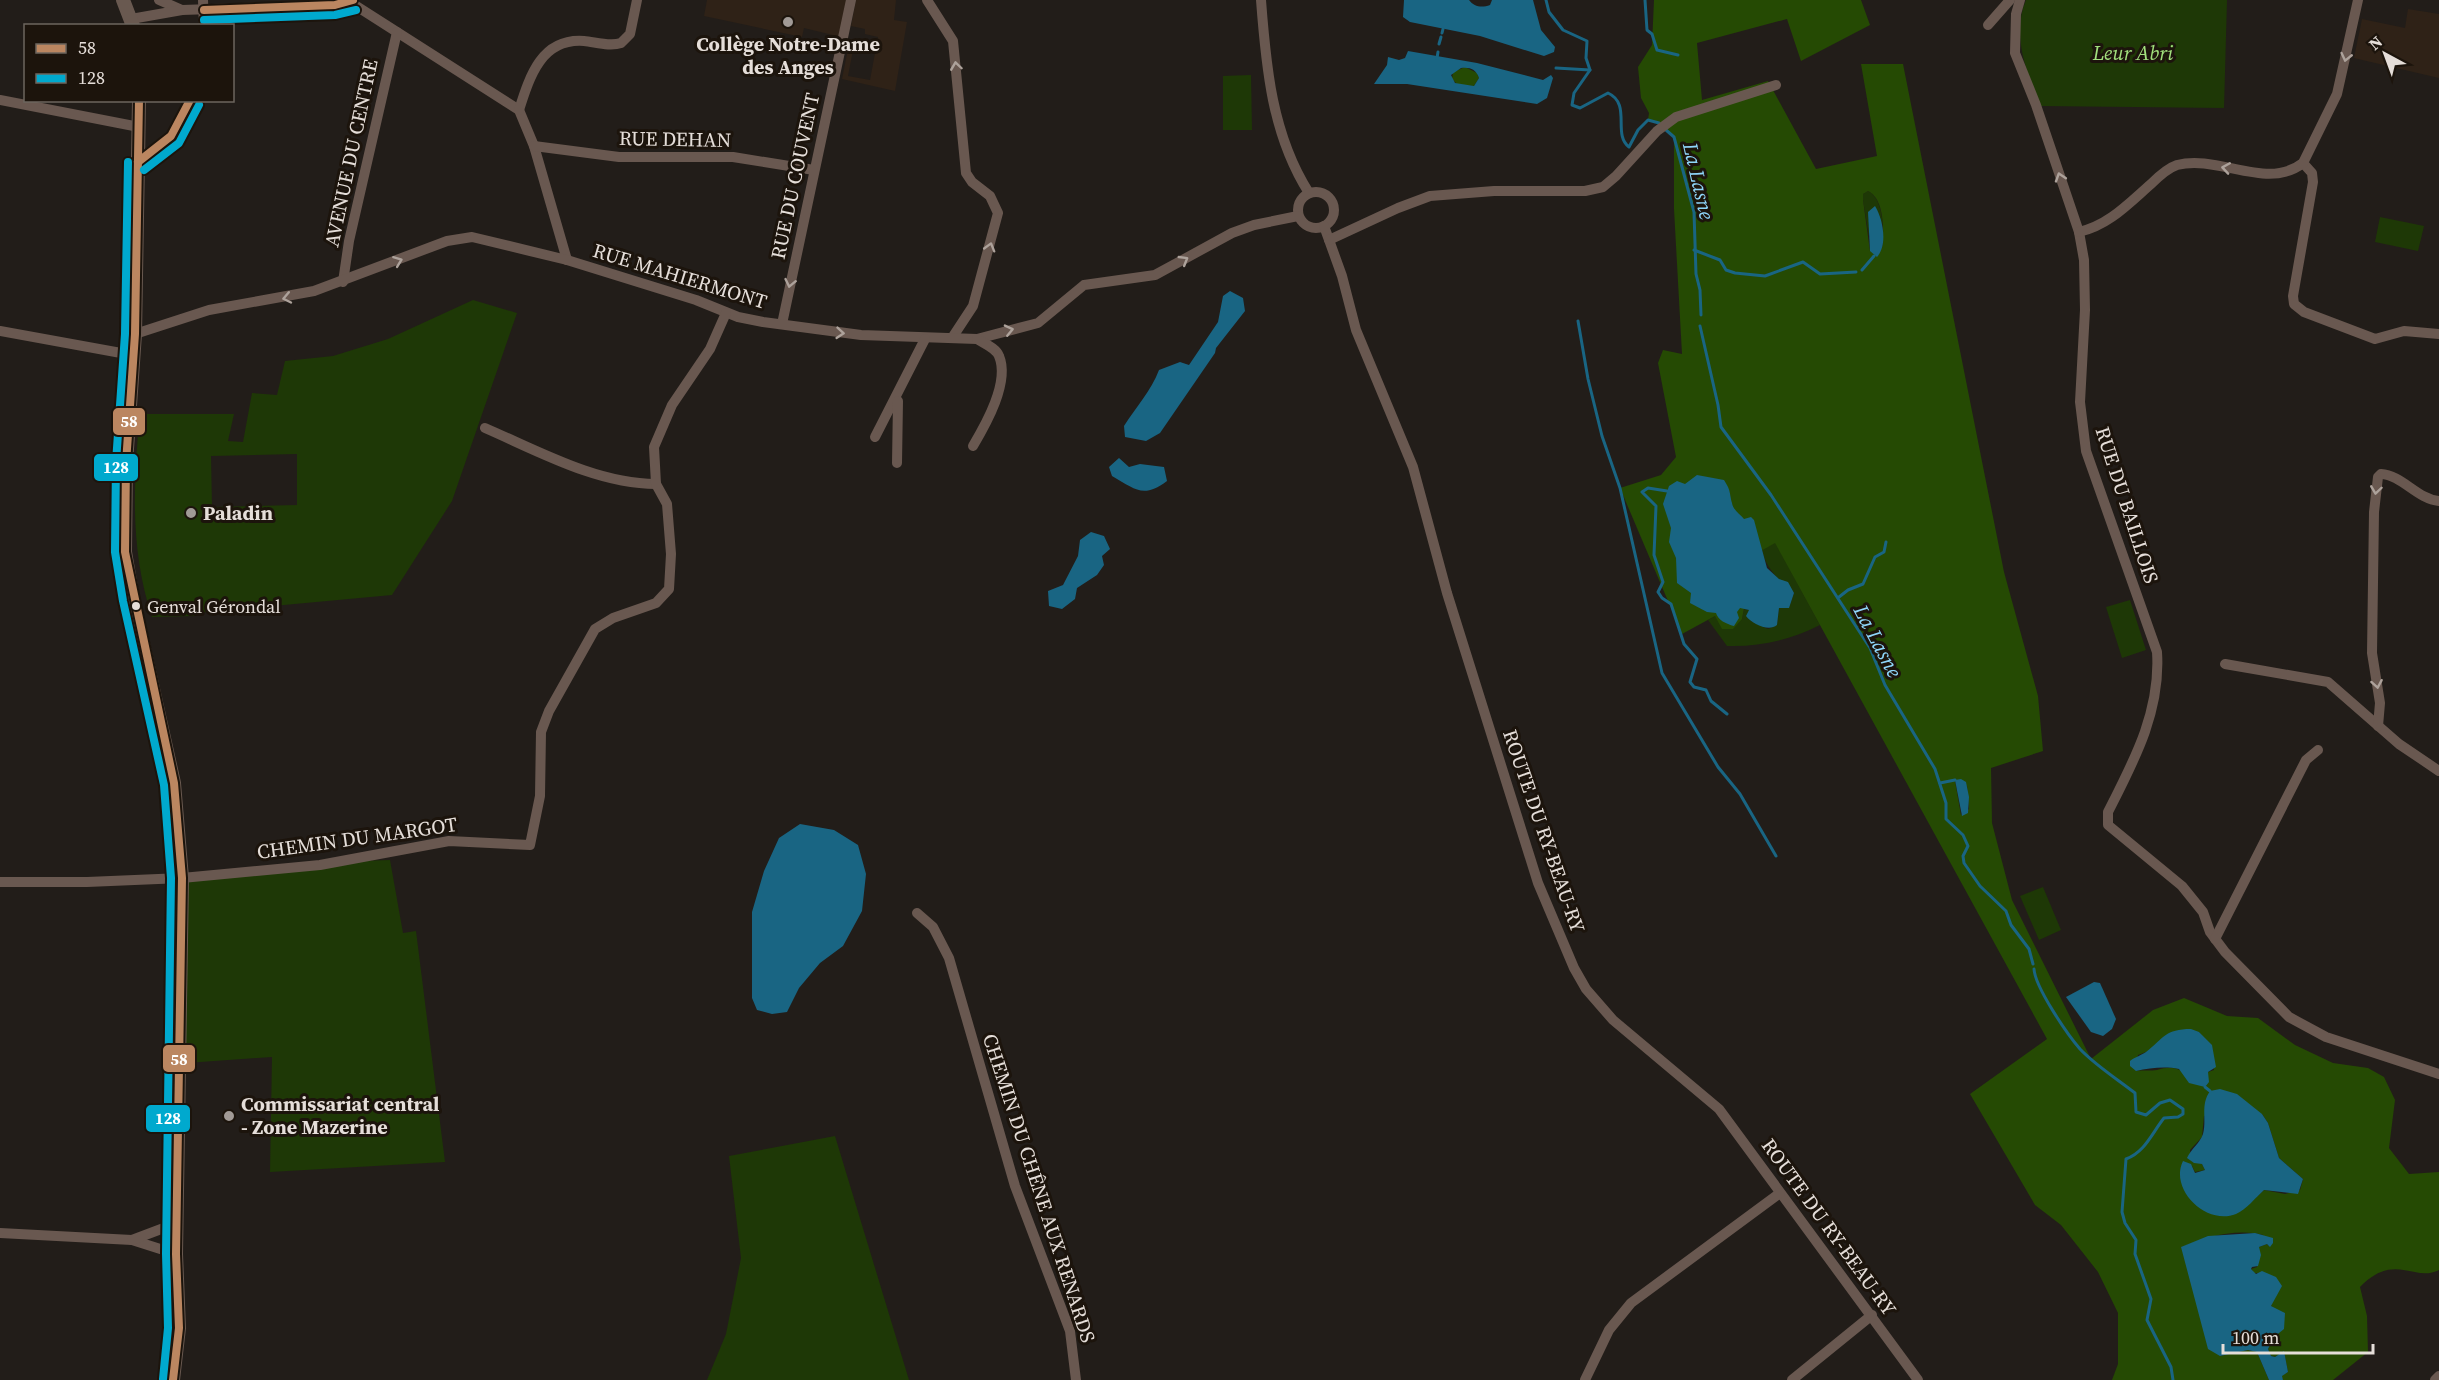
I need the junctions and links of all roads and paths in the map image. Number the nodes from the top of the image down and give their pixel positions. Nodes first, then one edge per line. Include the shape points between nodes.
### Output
1 (123, 0) edge
2 (159, 0) edge
3 (637, 0) edge
4 (851, 0) edge
5 (927, 0) edge
6 (1261, 0) edge
7 (2010, 0) edge
8 (2020, 0) edge
9 (2358, 0) edge
10 (351, 1) edge
11 (203, 5) edge
12 (182, 10) junction
13 (132, 22) edge
14 (204, 24) edge
15 (1988, 25) dead end
16 (397, 32) junction
17 (1776, 85) dead end
18 (0, 99) edge
19 (139, 102) edge
20 (189, 102) edge
21 (519, 110) junction
22 (139, 127) junction
23 (534, 146) junction
24 (138, 162) junction
25 (2303, 163) junction
26 (814, 170) junction
27 (1309, 193) junction
28 (1298, 216) junction
29 (1324, 226) junction
30 (2079, 232) junction
31 (1329, 240) junction
32 (567, 260) junction
33 (343, 282) junction
34 (726, 313) junction
35 (782, 324) junction
36 (0, 331) edge
37 (135, 334) junction
38 (2439, 334) edge
39 (925, 339) junction
40 (952, 339) junction
41 (977, 339) junction
42 (132, 355) junction
43 (898, 394) junction
44 (485, 428) dead end
45 (875, 437) dead end
46 (974, 446) dead end
47 (897, 463) dead end
48 (656, 483) junction
49 (2438, 501) edge
50 (2225, 664) dead end
51 (2378, 726) junction
52 (2318, 750) dead end
53 (2439, 771) edge
54 (182, 878) junction
55 (0, 882) edge
56 (917, 913) dead end
57 (2215, 939) junction
58 (2439, 1074) edge
59 (1780, 1193) junction
60 (177, 1223) junction
61 (0, 1233) edge
62 (132, 1239) junction
63 (176, 1254) junction
64 (1872, 1315) junction
65 (2439, 1376) edge
66 (173, 1380) edge
67 (1076, 1380) edge
68 (1585, 1380) edge
69 (1792, 1380) edge
70 (1918, 1380) edge
71 (2435, 1380) edge

1 - 13 main road
2 - 12 street
3 - 21 street via 630,34 621,43 561,42 548,50
4 - 26 street, RUE DU COUVENT
40 -> 5 street via 973,306 998,213 990,196 966,173 952,41
6 - 27 street via 1268,83 1298,176
7 - 15 street
30 -> 8 street, RUE DU BAILLOIS via 2015,53
9 -> 25 street via 2337,94
10 - 11 street via 335,5
10 - 16 street
11 - 12 street
11 - 14 street
12 - 13 street
16 - 21 street
16 - 33 street, AVENUE DU CENTRE
17 - 31 street via 1676,117 1657,130 1603,187 1585,191 1430,196
18 - 22 street
19 - 22 main road
20 - 24 street via 171,136
21 - 23 street, RUE MAHIERMONT
22 - 24 main road
23 - 26 street, RUE DEHAN via 619,157 733,157
23 - 32 street, RUE MAHIERMONT
24 - 37 main road
25 -> 30 street via 2276,174 2176,165 2098,227
25 - 38 street via 2312,173 2313,182 2293,296 2295,304 2308,314 2375,339 2404,332
26 -> 35 street, RUE DU COUVENT
27 - 28 street via 1299,202
27 - 29 street via 1321,193 1331,200 1332,218
28 - 29 street via 1309,227
41 -> 28 street, RUE MAHIERMONT via 1038,323 1084,285 1155,275 1233,233
29 - 31 street, ROUTE DU RY-BEAU-RY
30 - 57 street, RUE DU BAILLOIS via 2086,279 2081,429 2088,459 2153,640 2158,669 2149,724 2107,820 2108,825 2182,886 2203,912
31 - 59 street, ROUTE DU RY-BEAU-RY via 1356,330 1413,467 1447,593 1538,884 1574,968 1586,990 1612,1020 1719,1109
33 -> 32 street via 466,237
32 - 34 street, RUE MAHIERMONT
33 -> 37 street via 284,298 209,310
34 - 35 street, RUE MAHIERMONT
34 - 48 street via 710,348 660,430 653,459
35 -> 39 street, RUE MAHIERMONT
36 - 42 street
37 - 42 main road
39 - 40 street, RUE MAHIERMONT
39 - 43 street
40 - 41 street, RUE MAHIERMONT
41 - 46 street via 996,351 1001,368 993,411
42 - 54 main road via 125,552 174,783
43 - 45 street
43 - 47 street
44 - 48 street via 570,465 634,483
48 - 54 street, CHEMIN DU MARGOT via 667,504 669,589 656,603 613,618 596,629 549,711 541,732 540,796 530,845 449,841 320,865
49 -> 51 street via 2422,496 2389,475 2378,477 2373,512 2372,653 2380,703
50 - 51 street via 2328,682
51 - 53 street via 2419,760
52 - 57 street via 2306,759
54 - 55 street
54 - 60 main road
56 - 67 street, CHEMIN DU CHÊNE AUX RENARDS via 937,932 949,958 1006,1159 1070,1331
57 - 58 street, RUE DU BAILLOIS via 2273,1001 2303,1026
59 - 64 street, ROUTE DU RY-BEAU-RY
59 - 68 street via 1631,1303 1609,1330
60 - 62 street
60 - 63 main road
61 - 62 street
62 - 63 street
63 - 66 main road via 179,1328
64 - 69 street
64 - 70 street, ROUTE DU RY-BEAU-RY
65 - 71 street

